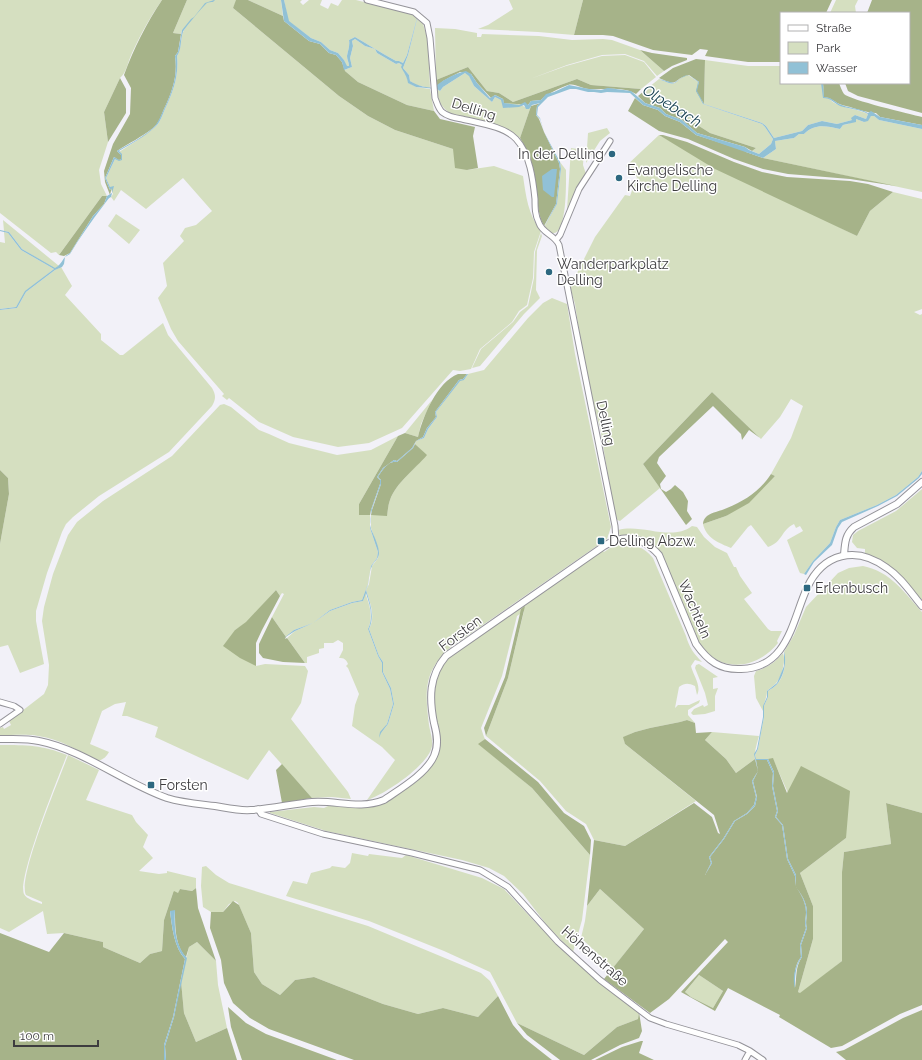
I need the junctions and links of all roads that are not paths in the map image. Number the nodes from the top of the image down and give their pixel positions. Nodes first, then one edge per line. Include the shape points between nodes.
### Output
1 (367, 0) edge
2 (610, 141) dead end
3 (556, 240) junction
4 (922, 482) edge
5 (616, 540) junction
6 (844, 555) junction
7 (922, 606) edge
8 (0, 702) edge
9 (0, 724) edge
10 (0, 739) edge
11 (258, 809) junction
12 (750, 1050) junction
13 (745, 1060) edge
14 (763, 1060) edge

1 - 3 street, Delling via 414,12 427,23 433,88 438,106 452,117 492,126 515,138 527,158 538,222 542,229
2 - 3 street via 579,188
3 - 5 street, Delling
4 - 6 street via 897,504 854,527 846,539
5 - 6 street, Wachteln via 636,539 659,555 696,644 713,663 732,669 752,668 774,656 790,634 811,582 828,562
5 - 11 street, Forsten via 446,656 437,669 431,689 437,749 431,762 405,785 384,800 362,806 312,802
6 - 7 street via 864,556 879,562 888,568
8 - 9 street via 20,710
10 - 11 street, Forsten via 49,743 176,800 237,810
11 - 12 street, Höhenstraße via 261,814 324,834 480,870 508,887 558,942 600,980 650,1018
12 - 13 street
12 - 14 street, Höhenstraße

